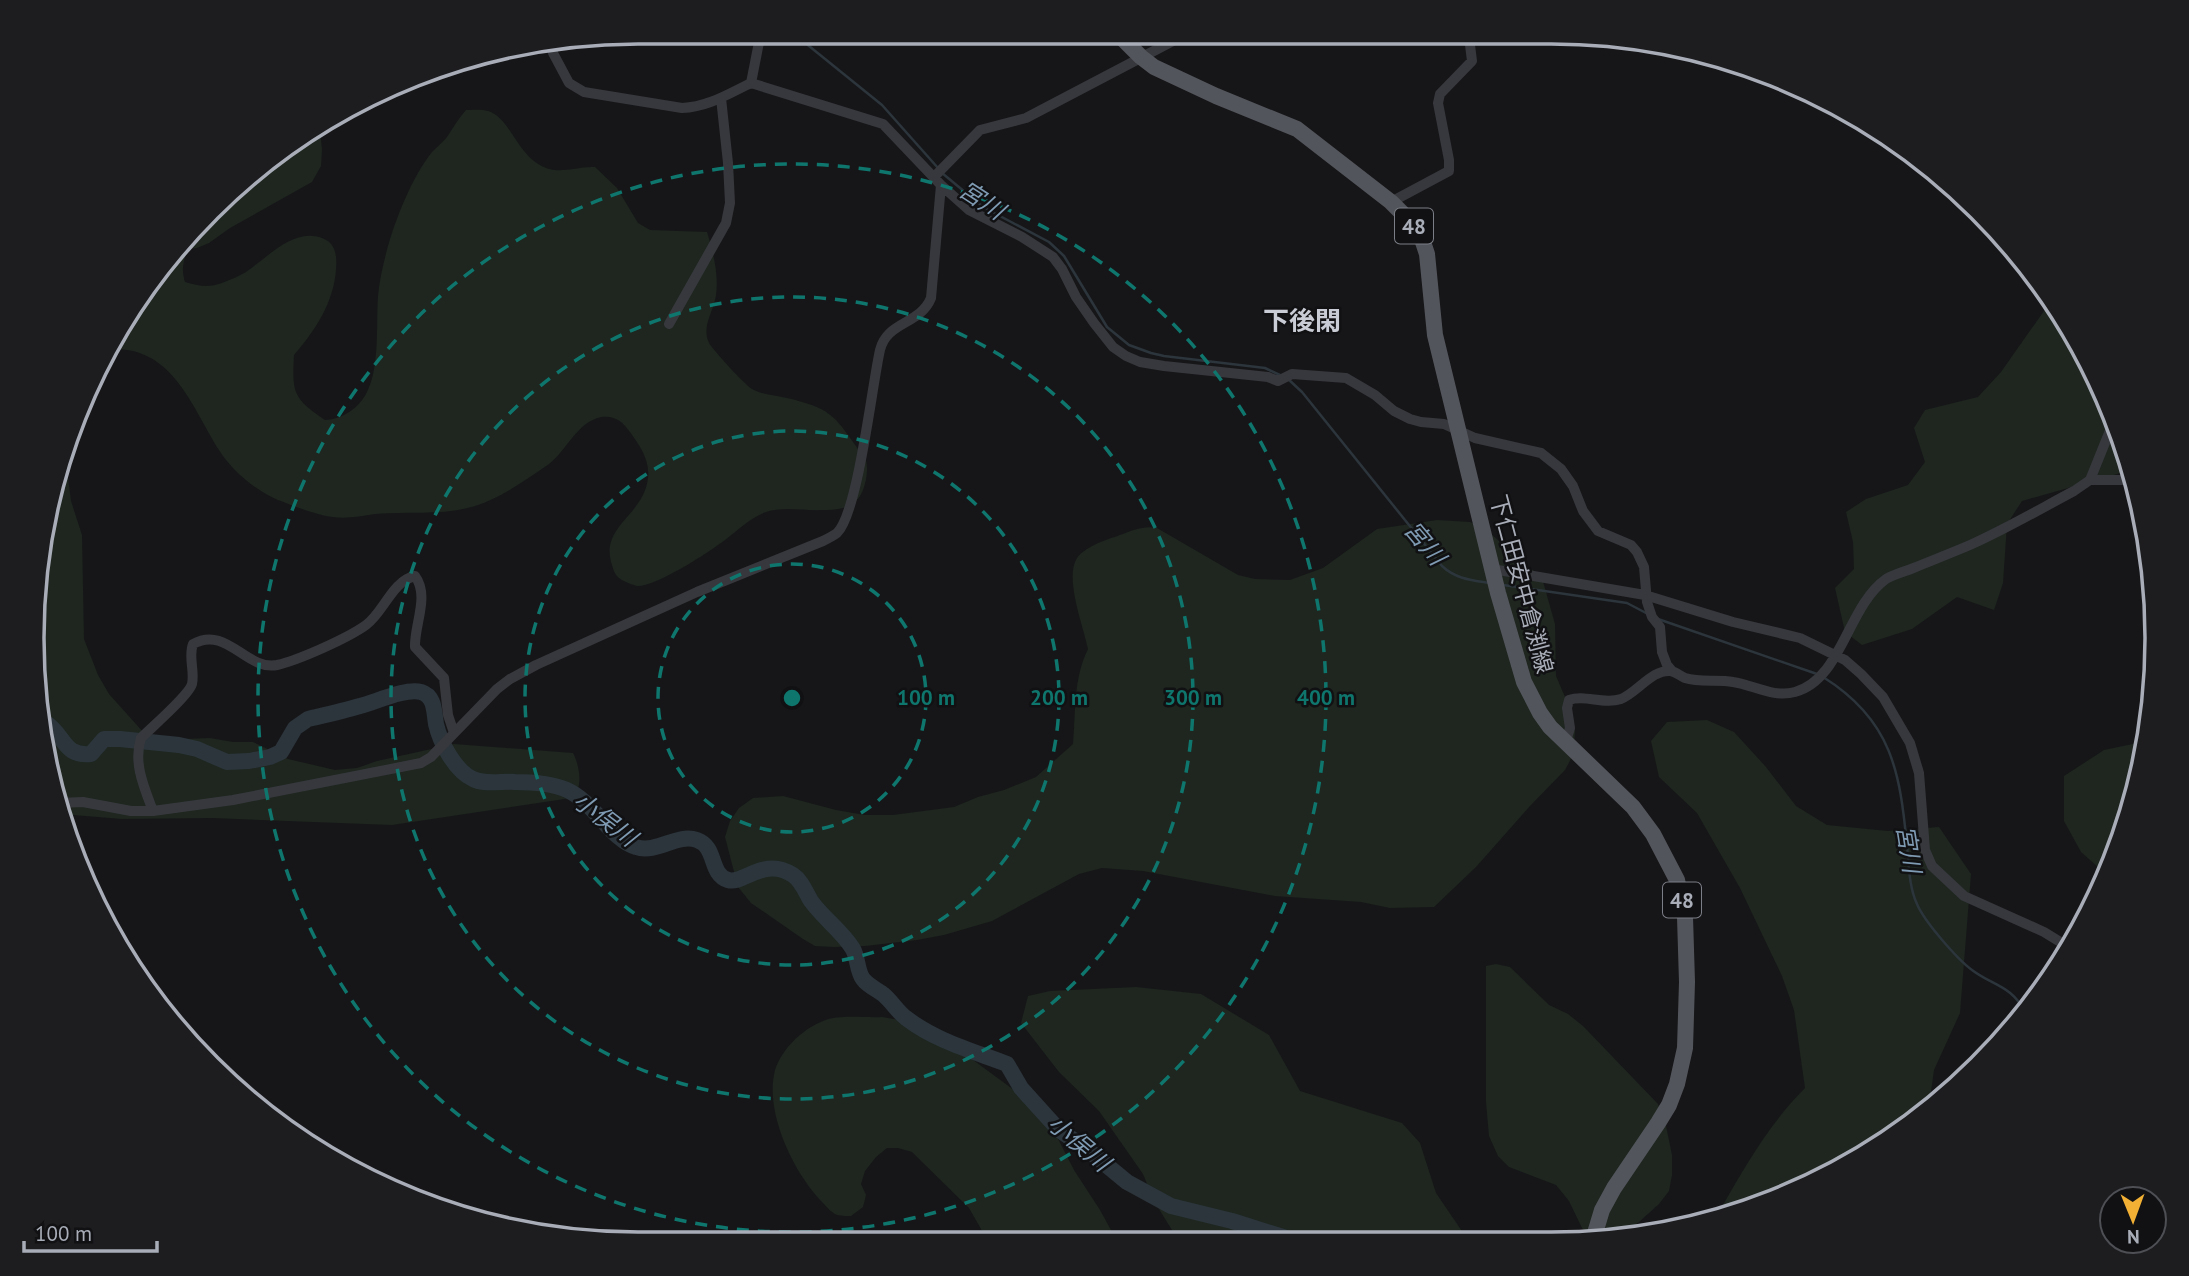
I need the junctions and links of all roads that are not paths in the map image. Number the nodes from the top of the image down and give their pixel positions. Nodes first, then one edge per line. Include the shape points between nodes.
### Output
1 (759, 44) edge
2 (1128, 44) edge
3 (1166, 44) edge
4 (1470, 44) edge
5 (552, 50) edge
6 (1141, 57) junction
7 (751, 83) junction
8 (721, 98) junction
9 (937, 181) junction
10 (1391, 202) junction
11 (668, 324) dead end
12 (1458, 430) junction
13 (2109, 434) edge
14 (2090, 480) junction
15 (2124, 480) edge
16 (1493, 572) junction
17 (1646, 599) junction
18 (1833, 659) junction
19 (1672, 671) junction
20 (454, 733) junction
21 (1566, 741) junction
22 (67, 803) edge
23 (153, 811) junction
24 (2061, 943) edge
25 (1596, 1230) edge

1 - 7 street
2 - 6 main road, 下仁田安中倉渕線 / 48
3 - 6 street
4 - 10 street via 1472,61 1440,94 1438,103 1449,171
5 - 8 street via 569,83 584,92 682,108
6 - 9 street via 1026,118 980,130 950,160
6 - 10 main road, 下仁田安中倉渕線 / 48 via 1154,67 1297,130
7 - 8 street
7 - 9 street via 883,124
8 - 11 street via 730,203 726,223
9 - 12 street via 968,210 1053,257 1094,323 1126,356 1164,366 1278,381 1292,374 1346,378 1394,411
9 - 20 street via 931,298 926,309 895,328 881,346 857,477 837,533 536,665 497,689
10 - 12 main road, 下仁田安中倉渕線 / 48 via 1421,236 1427,254 1435,335
12 - 16 main road, 下仁田安中倉渕線 / 48
12 - 17 street via 1541,453 1561,469 1598,531 1637,552 1644,567
13 - 14 street
14 - 15 street
14 - 18 street via 1971,544 1887,579 1857,613
16 - 17 street
16 - 21 main road, 下仁田安中倉渕線 / 48 via 1524,682 1550,727
17 - 18 street via 1800,638
17 - 19 street via 1651,617 1660,627 1662,652
18 - 19 street via 1808,688 1778,695 1731,681 1687,679
18 - 24 street via 1861,674 1883,697 1910,743 1919,773 1925,850 1932,866 1964,896
19 - 21 street via 1656,674 1615,701 1569,700
20 - 23 street via 421,763
20 - 23 street via 444,678 415,647 421,604 418,580 411,577 367,624 280,664 263,666 215,639 193,644 191,687 141,738 138,748 141,778
21 - 25 main road, 下仁田安中倉渕線 / 48 via 1633,807 1653,834 1677,880 1685,918 1685,1048 1677,1084 1658,1124 1614,1188
22 - 23 street

